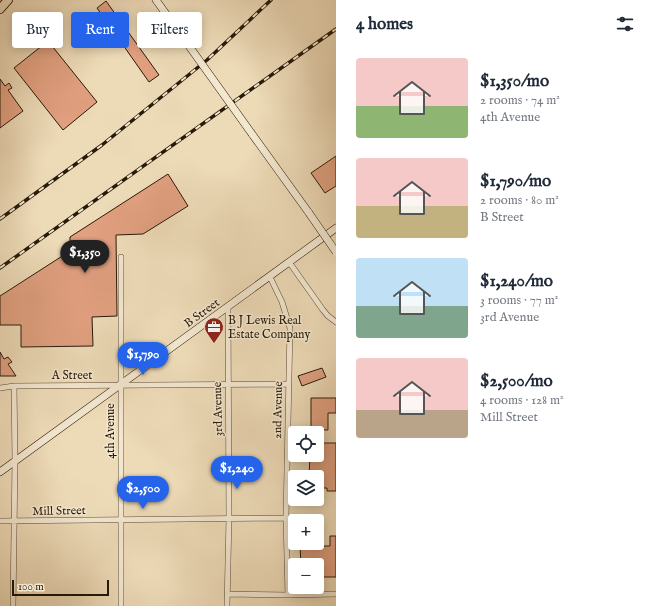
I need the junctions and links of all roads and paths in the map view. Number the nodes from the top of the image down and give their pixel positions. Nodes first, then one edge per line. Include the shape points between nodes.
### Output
1 (8, 0) edge
2 (156, 0) edge
3 (0, 9) edge
4 (336, 228) edge
5 (336, 252) edge
6 (121, 257) dead end
7 (289, 262) junction
8 (270, 277) junction
9 (228, 308) junction
10 (336, 322) edge
11 (289, 384) junction
12 (120, 385) junction
13 (228, 385) junction
14 (14, 386) junction
15 (0, 388) edge
16 (15, 460) junction
17 (0, 472) edge
18 (229, 518) junction
19 (286, 518) junction
20 (121, 519) junction
21 (0, 521) edge
22 (14, 522) junction
23 (227, 594) junction
24 (336, 594) edge
25 (288, 595) junction
26 (12, 606) edge
27 (121, 606) edge
28 (227, 606) edge

1 - 3 main road
2 - 5 street, bridge
4 - 7 street, B Street
6 - 12 street, 4th Avenue
7 - 8 street, B Street
7 - 10 street via 323,310
8 - 9 street, B Street
8 - 11 street, 2nd Avenue via 282,302 290,328
9 - 12 street, B Street
9 - 13 street, 3rd Avenue
11 - 13 street, A Street
11 - 19 street, 2nd Avenue
12 - 13 street, A Street
12 - 14 street, A Street
12 - 16 street, B Street
12 - 20 street, 4th Avenue
13 - 18 street, 3rd Avenue
14 - 15 street, A Street
14 - 16 street
16 - 17 street, B Street
16 - 22 street
18 - 19 street, Mill Street
18 - 20 street, Mill Street
18 - 23 street, 3rd Avenue
19 - 25 street, 2nd Avenue
20 - 22 street, Mill Street
20 - 27 street, 4th Avenue
21 - 22 street, Mill Street
22 - 26 street
23 - 25 street
23 - 28 street, 3rd Avenue
24 - 25 street

